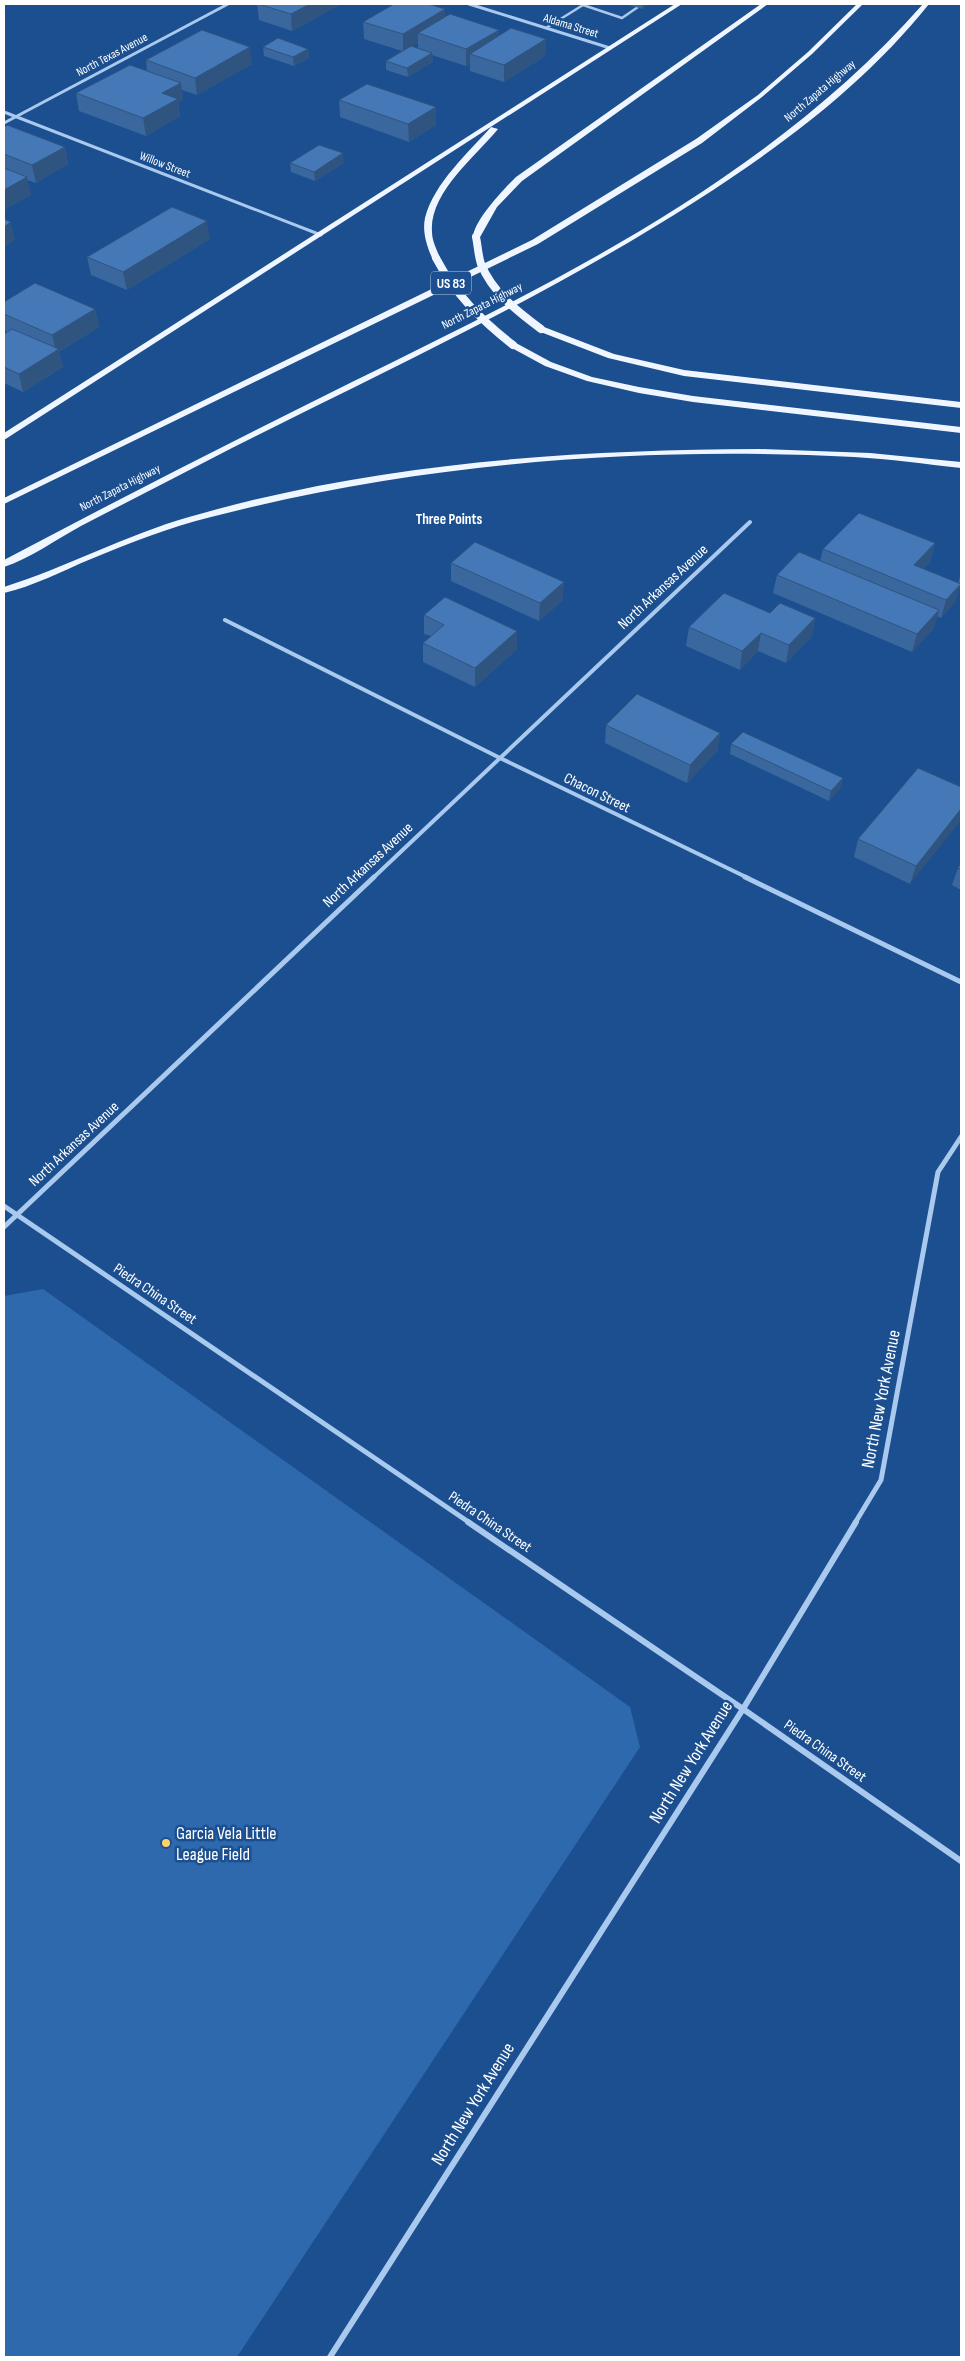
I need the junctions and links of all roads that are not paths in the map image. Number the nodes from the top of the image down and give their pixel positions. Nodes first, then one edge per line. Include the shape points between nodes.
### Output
1 (228, 4) edge
2 (469, 4) edge
3 (680, 4) edge
4 (765, 4) edge
5 (860, 4) edge
6 (926, 4) edge
7 (584, 5) edge
8 (638, 7) dead end
9 (546, 28) junction
10 (610, 48) junction
11 (4, 112) edge
12 (15, 117) junction
13 (502, 119) junction
14 (4, 123) edge
15 (321, 235) junction
16 (961, 405) edge
17 (961, 430) edge
18 (4, 437) edge
19 (961, 465) edge
20 (4, 501) edge
21 (750, 522) dead end
22 (4, 564) edge
23 (4, 590) edge
24 (225, 620) dead end
25 (500, 758) junction
26 (961, 982) edge
27 (961, 1137) edge
28 (4, 1206) edge
29 (17, 1215) junction
30 (4, 1227) edge
31 (743, 1709) junction
32 (961, 1861) edge
33 (330, 2357) edge

1 - 12 street, North Texas Avenue
2 - 9 street, Aldama Street
3 - 10 main road
4 - 16 main road, bridge via 519,179 485,216 476,237 481,264 492,285 516,310 541,329 599,354 674,372
5 - 20 main road, US 83 via 760,96 699,141 535,242
6 - 22 main road, North Zapata Highway via 900,36 818,111 762,155 646,230 550,285 196,463
7 - 8 lane via 622,18
7 - 9 lane
9 - 10 street, Aldama Street
10 - 13 main road
11 - 12 street, Willow Street
12 - 14 street, North Texas Avenue
12 - 15 street, Willow Street
13 - 15 main road
13 - 17 main road, bridge via 439,192 427,231 445,277 463,302 512,345 548,364 590,379 639,390
15 - 18 main road
19 - 23 main road via 841,454 670,451 551,456 432,470 324,486 204,515
21 - 25 street, North Arkansas Avenue
24 - 25 street, Chacon Street
25 - 26 street, Chacon Street
25 - 29 street, North Arkansas Avenue
27 - 31 street, North New York Avenue via 938,1172 881,1480
28 - 29 street, Piedra China Street
29 - 30 street, North Arkansas Avenue
29 - 31 street, Piedra China Street
31 - 32 street, Piedra China Street
31 - 33 street, North New York Avenue

